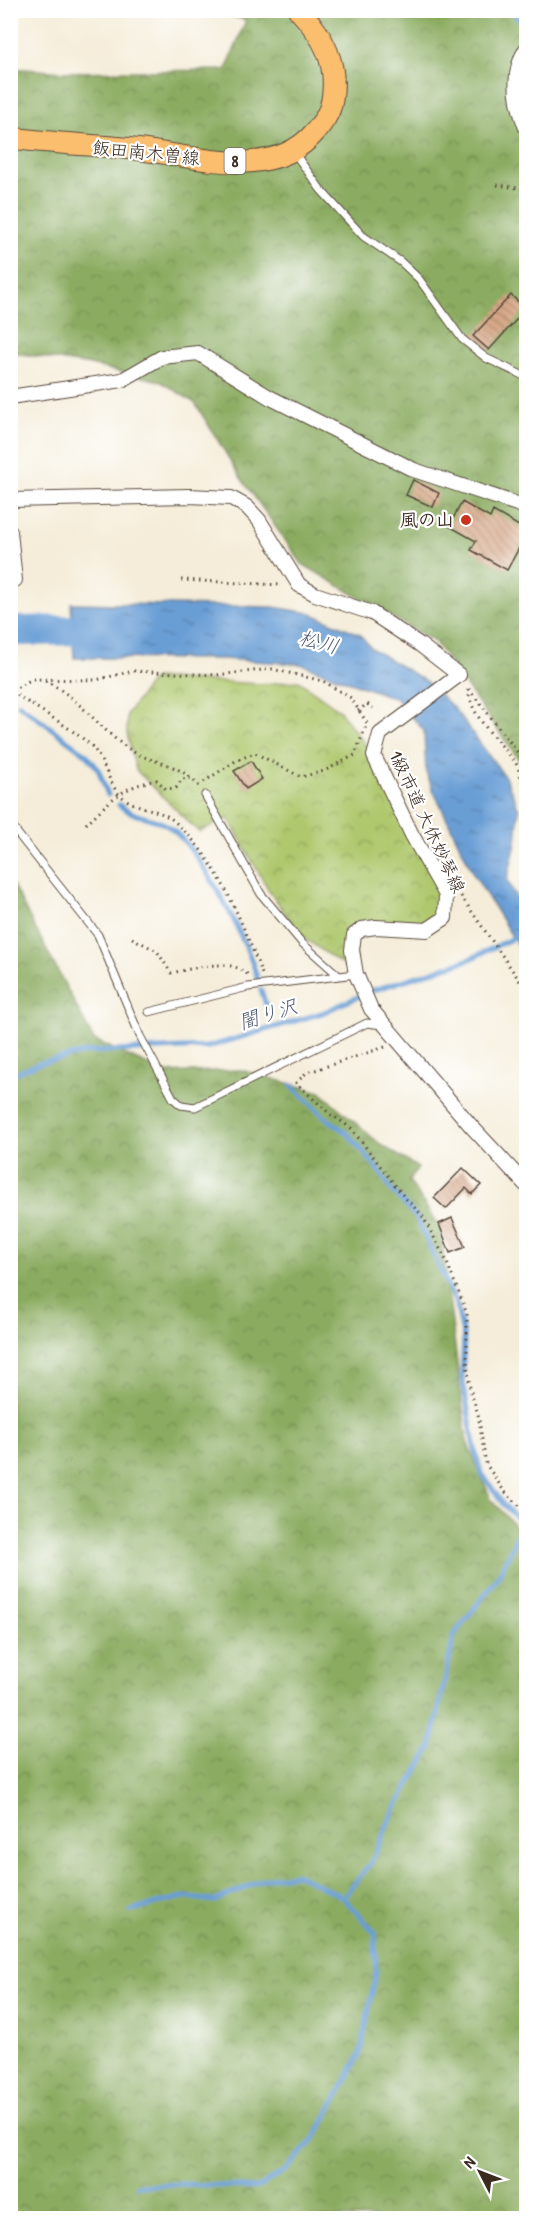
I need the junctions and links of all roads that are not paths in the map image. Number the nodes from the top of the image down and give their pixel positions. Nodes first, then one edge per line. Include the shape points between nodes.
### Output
1 (299, 10) edge
2 (526, 49) edge
3 (526, 128) edge
4 (10, 138) edge
5 (293, 151) junction
6 (526, 377) edge
7 (10, 397) edge
8 (10, 500) edge
9 (526, 507) edge
10 (10, 532) edge
11 (15, 579) dead end
12 (205, 795) road end
13 (10, 824) edge
14 (338, 975) junction
15 (359, 981) junction
16 (149, 1012) dead end
17 (385, 1026) junction
18 (526, 1185) edge

1 - 5 main road, 飯田南木曽線 / 8 via 318,31 335,82 325,120
2 - 3 street via 518,62 517,83 519,109
4 - 5 main road, 飯田南木曽線 / 8 via 223,162 273,158
5 - 6 lane via 363,236 419,279 462,339 486,358
7 - 9 street via 122,380 162,357 198,353 268,397 414,470
8 - 15 street, 1級市道 大休妙琴線 via 231,498 259,520 298,585 372,613 459,675 380,734 374,756 446,895 445,918 427,930 362,929 354,935 352,950
10 - 11 street
12 - 14 lane via 261,894 302,943
13 - 17 lane via 98,935 140,1036 173,1098 181,1105 195,1107 367,1023
14 - 15 lane
14 - 16 lane via 248,987
15 - 17 street, 1級市道 大休妙琴線 via 371,1009
17 - 18 street, 1級市道 大休妙琴線

